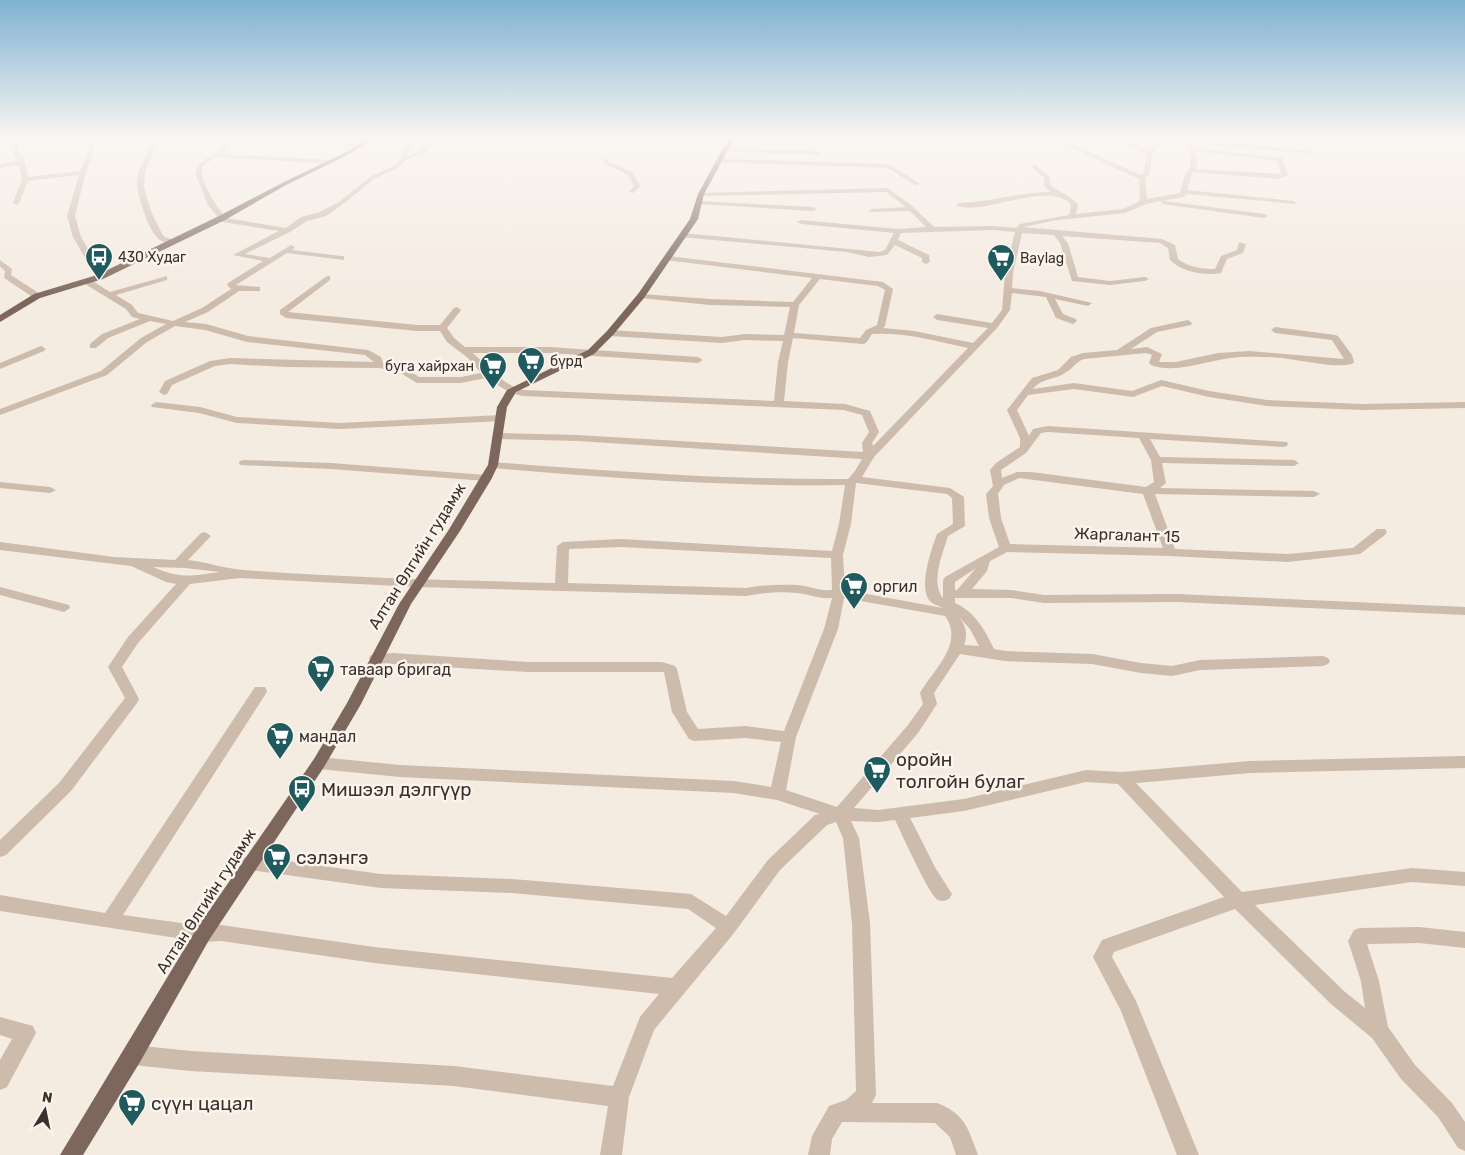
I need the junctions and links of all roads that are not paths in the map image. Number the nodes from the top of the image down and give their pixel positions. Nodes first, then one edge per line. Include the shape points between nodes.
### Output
1 (1184, 192) edge
2 (20, 193) edge
3 (77, 193) edge
4 (142, 193) edge
5 (206, 193) edge
6 (268, 193) edge
7 (354, 193) edge
8 (703, 193) edge
9 (820, 193) edge
10 (892, 193) edge
11 (1148, 193) edge
12 (1193, 193) edge
13 (1057, 194) joint
14 (957, 197) dead end
15 (700, 198) junction
16 (1151, 202) junction
17 (16, 203) dead end
18 (1293, 203) dead end
19 (970, 204) junction
20 (959, 205) dead end
21 (813, 209) dead end
22 (912, 209) junction
23 (872, 212) dead end
24 (1264, 216) dead end
25 (1072, 217) junction
26 (308, 218) junction
27 (220, 219) junction
28 (324, 220) dead end
29 (801, 222) dead end
30 (932, 229) junction
31 (287, 230) junction
32 (1018, 230) junction
33 (898, 231) junction
34 (1056, 233) junction
35 (683, 235) junction
36 (893, 241) junction
37 (172, 242) junction
38 (1242, 244) dead end
39 (341, 258) dead end
40 (668, 258) junction
41 (271, 260) junction
42 (0, 262) edge
43 (926, 262) dead end
44 (818, 276) junction
45 (100, 277) junction
46 (164, 278) dead end
47 (327, 278) dead end
48 (1145, 279) dead end
49 (88, 282) junction
50 (236, 289) junction
51 (256, 289) dead end
52 (1008, 290) junction
53 (108, 295) junction
54 (37, 296) junction
55 (641, 296) junction
56 (1050, 296) junction
57 (1088, 303) dead end
58 (795, 305) junction
59 (457, 310) dead end
60 (937, 317) dead end
61 (149, 318) junction
62 (0, 319) edge
63 (1073, 320) dead end
64 (224, 323) dead end
65 (1188, 323) dead end
66 (176, 324) junction
67 (994, 326) junction
68 (208, 328) junction
69 (443, 328) junction
70 (1275, 330) dead end
71 (869, 332) junction
72 (610, 333) junction
73 (789, 336) junction
74 (93, 346) dead end
75 (974, 346) junction
76 (42, 349) dead end
77 (461, 350) junction
78 (1121, 351) junction
79 (591, 352) junction
80 (698, 360) dead end
81 (379, 365) junction
82 (0, 366) edge
83 (488, 375) junction
84 (512, 390) junction
85 (164, 392) dead end
86 (1026, 393) junction
87 (779, 404) junction
88 (156, 405) dead end
89 (1465, 405) edge
90 (0, 412) edge
91 (501, 418) junction
92 (1143, 435) junction
93 (498, 436) junction
94 (1283, 444) dead end
95 (1025, 448) junction
96 (870, 456) junction
97 (1156, 460) junction
98 (244, 463) dead end
99 (1294, 463) dead end
100 (493, 465) junction
101 (486, 478) junction
102 (852, 480) junction
103 (998, 484) junction
104 (0, 485) edge
105 (50, 490) dead end
106 (1148, 491) junction
107 (1314, 494) dead end
108 (1381, 532) dead end
109 (205, 536) dead end
110 (0, 546) edge
111 (1005, 548) junction
112 (1170, 552) junction
113 (837, 555) junction
114 (130, 562) junction
115 (180, 562) junction
116 (241, 574) junction
117 (186, 581) junction
118 (418, 583) junction
119 (561, 588) junction
120 (0, 591) edge
121 (839, 593) junction
122 (952, 601) junction
123 (64, 608) dead end
124 (1465, 611) edge
125 (956, 650) junction
126 (990, 653) junction
127 (376, 658) junction
128 (1323, 661) dead end
129 (260, 691) dead end
130 (789, 737) junction
131 (1465, 762) edge
132 (319, 763) junction
133 (1122, 778) junction
134 (777, 794) junction
135 (899, 813) junction
136 (840, 814) junction
137 (0, 850) edge
138 (250, 863) junction
139 (1465, 879) edge
140 (943, 894) dead end
141 (1238, 900) junction
142 (0, 903) edge
143 (109, 921) junction
144 (728, 927) junction
145 (203, 934) junction
146 (1465, 940) edge
147 (676, 987) junction
148 (0, 1026) edge
149 (1379, 1031) junction
150 (132, 1055) junction
151 (0, 1080) edge
152 (619, 1097) junction
153 (836, 1113) junction
154 (1465, 1141) edge
155 (70, 1155) edge
156 (611, 1155) edge
157 (819, 1155) edge
158 (967, 1155) edge
159 (1188, 1155) edge

1 - 16 street
2 - 17 street
3 - 45 street via 71,216 77,237
4 - 37 street via 161,238
5 - 27 street
6 - 27 main road
7 - 26 street via 323,214
8 - 15 main road
9 - 15 street
10 - 22 street
11 - 16 street
12 - 18 street
13 - 19 street
13 - 25 street via 1070,198 1074,203
14 - 19 street
15 - 21 street
15 - 35 main road via 694,219
16 - 24 street
16 - 25 street via 1125,211
19 - 20 street
22 - 23 street
22 - 30 street
25 - 32 street via 1020,226
26 - 28 street
26 - 31 street
27 - 31 street
27 - 37 main road
29 - 33 street
30 - 32 street
30 - 33 street
31 - 41 street via 237,255
32 - 34 street
32 - 52 street
33 - 36 street
34 - 38 street via 1162,241 1172,247 1174,260 1179,264 1208,272 1218,271 1224,258 1240,251
34 - 48 street via 1064,242 1075,279 1110,283
35 - 36 street via 882,255
35 - 40 main road
36 - 43 street via 926,257
37 - 45 main road
39 - 41 street via 288,249
40 - 44 street
40 - 55 main road
41 - 50 street via 231,285
42 - 54 street via 15,283
44 - 58 street
44 - 71 street via 880,284 889,289 881,326
45 - 49 main road
46 - 53 street
47 - 69 street via 284,312 286,315
49 - 53 street
49 - 54 main road
50 - 51 street
50 - 66 street via 205,310
52 - 56 street
52 - 67 street via 1006,310
53 - 61 street via 129,307 135,315
54 - 62 main road
55 - 58 street
55 - 72 main road
56 - 57 street
56 - 63 street via 1059,316
58 - 73 street
59 - 69 street
60 - 67 street
61 - 66 street
61 - 74 street via 105,336
64 - 68 street
65 - 78 street via 1154,330
66 - 68 street
66 - 90 street via 160,330 104,374
67 - 75 street
68 - 81 street via 264,342 368,353 378,359
69 - 77 street
70 - 78 street via 1335,338 1350,362 1235,354 1164,367 1154,363 1157,354 1153,351
71 - 73 street via 863,341
71 - 75 street via 904,333
72 - 73 street via 722,340 745,336
72 - 79 main road
73 - 87 street
75 - 96 street
76 - 82 street
77 - 79 street
77 - 83 street
78 - 86 street via 1074,359 1067,368 1035,380
79 - 80 street
79 - 84 main road
81 - 83 street via 402,370 417,380 461,380
81 - 85 street via 213,363 168,383
83 - 84 street
84 - 87 street
84 - 91 main road, Алтан Өлгийн гудамж via 502,407
86 - 89 street via 1074,386 1133,394 1161,383 1267,403 1363,407
86 - 95 street via 1012,410 1025,436
87 - 96 street via 845,407 866,413 874,432 866,443
88 - 91 street via 200,410 237,420 340,426
91 - 93 main road, Алтан Өлгийн гудамж
92 - 94 street
92 - 95 street via 1041,428
92 - 97 street
93 - 96 street
93 - 100 main road, Алтан Өлгийн гудамж
95 - 103 street via 998,466 995,470
96 - 102 street
97 - 99 street
97 - 106 street via 1160,483
98 - 101 street
100 - 101 main road, Алтан Өлгийн гудамж
100 - 102 street via 766,483
101 - 118 main road, Алтан Өлгийн гудамж
102 - 113 street
102 - 122 street via 950,491 958,497 959,526 943,534 932,570 931,591 936,600
103 - 106 street via 1031,474
103 - 111 street via 992,494 995,518
104 - 105 street
106 - 107 street
106 - 112 street
108 - 112 street, Жаргалант 15 via 1356,551 1288,558
109 - 115 street
110 - 114 street
111 - 112 street, Жаргалант 15
111 - 122 street, Жаргалант 15 via 985,558 981,571
113 - 119 street via 621,543 563,546
113 - 121 street
114 - 115 street
114 - 117 street via 170,579
115 - 116 street
116 - 117 street
116 - 118 street
117 - 137 street via 133,640 115,668 132,699 65,787
118 - 119 street
118 - 127 main road, Алтан Өлгийн гудамж
119 - 121 street via 746,592 769,588 800,589 820,595
120 - 123 street
121 - 122 street
121 - 130 street via 831,630
122 - 124 street via 1012,594 1044,598 1177,598
122 - 125 street via 960,637
122 - 126 street via 978,628
125 - 126 street
125 - 136 street via 927,693 930,704 913,729
126 - 128 street via 1092,659 1172,671 1200,665
127 - 130 street via 437,659 510,666 662,666 670,669 678,711 694,735 745,732
127 - 132 main road, Алтан Өлгийн гудамж via 354,704
129 - 143 street
130 - 134 street
131 - 133 street via 1250,767
132 - 134 street via 400,771 734,787
132 - 138 main road, Алтан Өлгийн гудамж
133 - 135 street via 1086,776 964,805
133 - 141 street
134 - 136 street
135 - 136 street via 878,816
135 - 140 street
136 - 144 street via 821,820 774,865
136 - 153 street via 851,838 861,923 866,1095 852,1109
138 - 144 street via 381,881 512,886 691,902
138 - 145 main road, Алтан Өлгийн гудамж
139 - 141 street via 1412,875
141 - 149 street via 1338,998
141 - 159 street via 1108,946 1102,957 1129,1007
142 - 143 street
143 - 145 street
144 - 147 street
145 - 147 street via 221,933 374,955
145 - 150 main road, Алтан Өлгийн гудамж
146 - 149 street via 1419,935 1360,936 1357,941 1370,981
147 - 152 street via 647,1024
148 - 151 street via 26,1033
149 - 154 street via 1408,1072 1445,1110
150 - 152 street via 454,1076
150 - 155 main road, Алтан Өлгийн гудамж
152 - 156 street
153 - 157 street via 822,1136
153 - 158 street via 937,1113 958,1127

